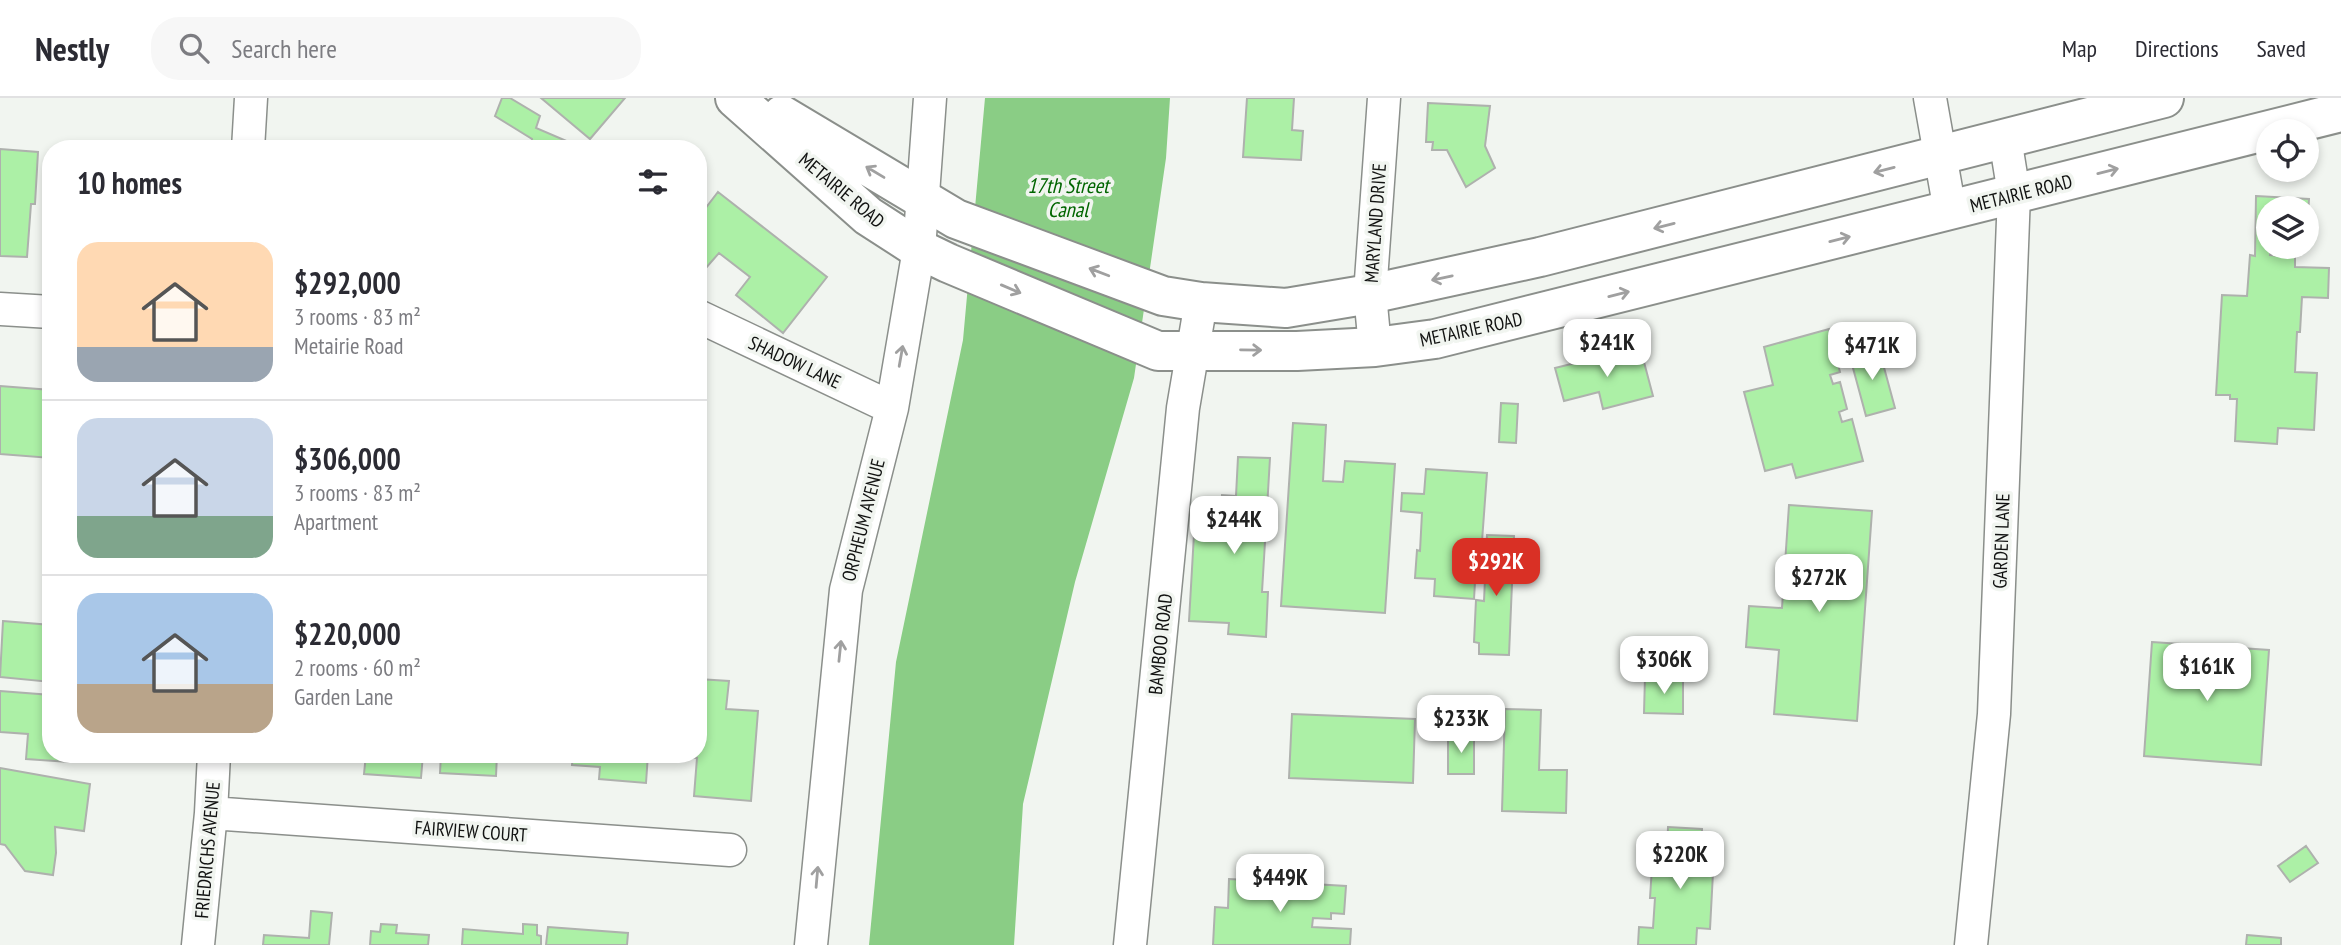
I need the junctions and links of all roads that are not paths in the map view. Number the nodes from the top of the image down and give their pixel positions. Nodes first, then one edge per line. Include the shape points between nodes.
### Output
1 (250, 98) edge
2 (735, 98) edge
3 (753, 98) edge
4 (930, 98) edge
5 (1384, 98) edge
6 (1930, 98) edge
7 (2164, 98) edge
8 (2336, 108) edge
9 (2005, 138) junction
10 (248, 140) edge
11 (1940, 156) junction
12 (2014, 194) junction
13 (939, 210) junction
14 (1950, 211) junction
15 (933, 256) junction
16 (1370, 294) junction
17 (1201, 302) junction
18 (0, 309) edge
19 (42, 311) edge
20 (707, 320) edge
21 (1375, 347) junction
22 (1175, 350) junction
23 (892, 408) junction
24 (214, 763) edge
25 (211, 813) junction
26 (730, 850) dead end
27 (198, 945) edge
28 (811, 945) edge
29 (1130, 945) edge
30 (1971, 945) edge

1 - 10 street
2 - 15 main road, METAIRIE ROAD via 868,216
13 -> 3 main road, METAIRIE ROAD
4 - 13 street, ORPHEUM AVENUE
5 - 16 street, MARYLAND DRIVE
6 - 11 street
7 - 9 main road, METAIRIE ROAD
12 -> 8 main road, METAIRIE ROAD
9 - 11 main road, METAIRIE ROAD
9 - 12 street, GARDEN LANE
11 - 14 street
11 -> 16 main road, METAIRIE ROAD via 1540,257
12 - 14 main road, METAIRIE ROAD
12 - 30 street, GARDEN LANE via 1994,714
13 - 15 street, ORPHEUM AVENUE
17 -> 13 main road, METAIRIE ROAD via 1163,296
21 -> 14 main road, METAIRIE ROAD via 1435,339
15 -> 22 main road, METAIRIE ROAD
23 -> 15 street, ORPHEUM AVENUE
16 - 17 main road, METAIRIE ROAD via 1286,308
16 - 21 street, MARYLAND DRIVE
17 - 22 street, BAMBOO ROAD
18 - 19 street
20 - 23 street, SHADOW LANE
22 -> 21 main road, METAIRIE ROAD
22 - 29 street, BAMBOO ROAD via 1183,408
28 -> 23 street, ORPHEUM AVENUE via 846,590
24 - 25 street, FRIEDRICHS AVENUE
25 - 26 street, FAIRVIEW COURT
25 - 27 street, FRIEDRICHS AVENUE

